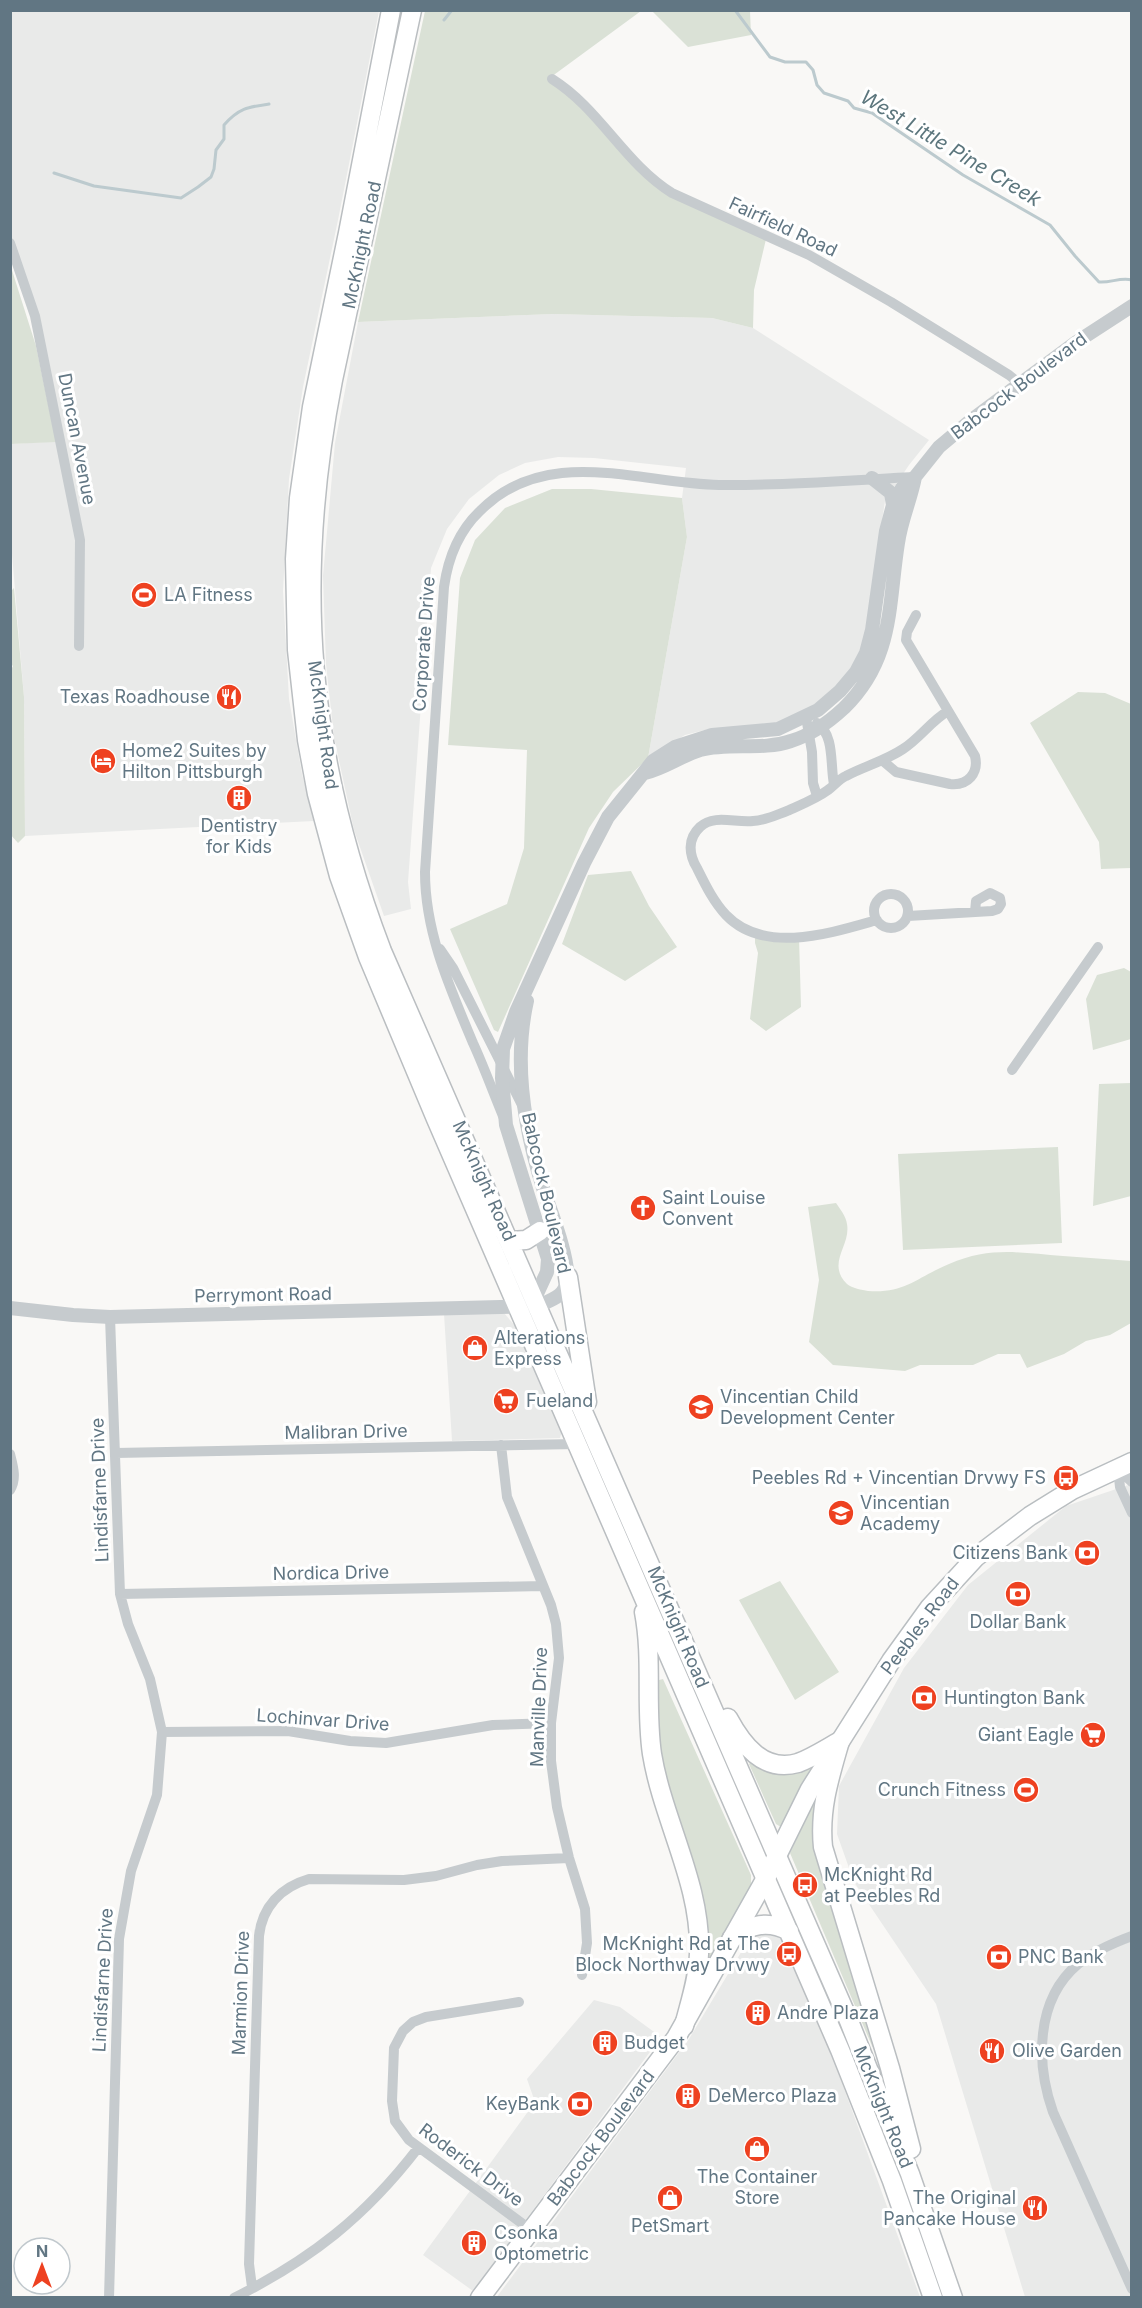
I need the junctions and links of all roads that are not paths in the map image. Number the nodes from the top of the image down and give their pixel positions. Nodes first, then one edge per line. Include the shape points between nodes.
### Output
1 (391, 10) edge
2 (412, 10) edge
3 (552, 79) dead end
4 (10, 243) edge
5 (1131, 306) edge
6 (1020, 384) junction
7 (915, 477) junction
8 (872, 478) junction
9 (893, 505) junction
10 (916, 615) dead end
11 (79, 646) dead end
12 (948, 711) junction
13 (806, 717) junction
14 (821, 726) junction
15 (808, 734) junction
16 (883, 762) junction
17 (645, 773) junction
18 (834, 784) junction
19 (818, 796) junction
20 (975, 912) dead end
21 (908, 916) junction
22 (877, 920) junction
23 (438, 946) junction
24 (1098, 947) dead end
25 (531, 981) junction
26 (501, 1065) junction
27 (1012, 1070) dead end
28 (527, 1119) junction
29 (506, 1125) junction
30 (540, 1232) junction
31 (510, 1241) junction
32 (568, 1277) junction
33 (537, 1303) junction
34 (518, 1307) junction
35 (10, 1308) edge
36 (110, 1317) junction
37 (592, 1431) junction
38 (577, 1444) junction
39 (501, 1445) junction
40 (10, 1454) edge
41 (116, 1454) junction
42 (1125, 1466) edge
43 (1131, 1482) edge
44 (10, 1490) edge
45 (1131, 1513) edge
46 (638, 1584) junction
47 (543, 1586) junction
48 (120, 1594) junction
49 (671, 1612) junction
50 (551, 1723) junction
51 (162, 1732) junction
52 (840, 1741) junction
53 (777, 1856) junction
54 (569, 1858) junction
55 (766, 1878) junction
56 (789, 1931) junction
57 (1131, 1936) edge
58 (732, 1938) junction
59 (582, 1975) dead end
60 (519, 2002) dead end
61 (684, 2026) junction
62 (418, 2148) junction
63 (531, 2230) junction
64 (934, 2241) junction
65 (252, 2287) junction
66 (1131, 2289) edge
67 (109, 2298) edge
68 (234, 2298) edge
69 (480, 2298) edge
70 (933, 2298) edge
71 (953, 2298) edge

1 - 34 main road, McKnight Road via 304,458 295,559 299,681 317,794 347,903
2 - 31 main road, McKnight Road via 322,441 311,559 312,649 332,790 362,897
3 - 6 street, Fairfield Road via 584,103 653,182 809,255
4 - 11 street, Duncan Avenue via 35,316 80,540
5 - 6 street, Babcock Boulevard
6 - 7 street, Babcock Boulevard via 945,442
7 - 8 street, Corporate Drive
7 - 9 street, Babcock Boulevard via 902,488
7 - 14 street, Babcock Boulevard via 901,526 881,653 860,692
8 - 9 street via 891,493
8 - 23 street, Corporate Drive via 718,485 558,472 516,484 476,514 451,554 443,597 425,872 427,910
9 - 13 street, Babcock Boulevard via 870,640 862,662 840,691
10 - 12 street via 906,640
12 - 16 street
12 - 16 street via 975,756 975,770 968,780 956,785 920,778 896,772
13 - 14 street
13 - 15 street
13 - 17 street, Babcock Boulevard via 768,732 723,733 686,742 653,761
14 - 15 street, Babcock Boulevard
14 - 18 street via 828,738
15 - 17 street, Babcock Boulevard via 780,744 699,751
15 - 19 street
16 - 18 street via 844,776
17 - 25 street, Babcock Boulevard via 608,817
18 - 19 street
19 - 22 street via 762,820 705,823 692,838 692,861 722,910 751,931 799,938
20 - 21 street
21 - 22 street via 903,924 892,928
21 - 22 street via 909,908 903,898 888,894 875,904
23 - 26 street, Corporate Drive
23 - 29 street, Corporate Drive via 443,972
24 - 27 street
25 - 26 street, Babcock Boulevard via 507,1033
25 - 28 street, Babcock Boulevard via 520,1047
26 - 28 street, Corporate Drive
26 - 29 street, Babcock Boulevard
28 - 32 street, Babcock Boulevard
29 - 30 street, Babcock Boulevard
30 - 31 main road via 526,1240
30 - 33 street, Babcock Boulevard via 548,1266
31 - 33 main road, McKnight Road
32 - 33 street, Babcock Boulevard via 561,1294
32 - 37 main road
33 - 34 street, Babcock Boulevard
33 - 37 main road, McKnight Road
34 - 36 street, Perrymont Road
34 - 38 main road, McKnight Road
35 - 36 street, Perrymont Road
36 - 41 street, Lindisfarne Drive
37 - 49 main road, McKnight Road
38 - 39 street, Malibran Drive
38 - 46 main road, McKnight Road
39 - 41 street, Malibran Drive
39 - 47 street, Manville Drive via 507,1497
40 - 44 street via 14,1473
41 - 48 street, Lindisfarne Drive
42 - 43 street
42 - 45 street via 1120,1487
42 - 52 main road, Peebles Road via 1037,1511 976,1557 916,1626
46 - 55 main road, McKnight Road
46 - 61 main road via 648,1638 652,1752 698,1929 696,1978
47 - 48 street, Nordica Drive
47 - 50 street, Manville Drive via 554,1614 559,1645
48 - 51 street, Lindisfarne Drive via 150,1679
49 - 52 main road via 735,1731 754,1754 772,1763 791,1764
49 - 53 main road, McKnight Road
50 - 51 street, Lochinvar Drive via 493,1725 386,1743 288,1731
50 - 54 street, Manville Drive via 554,1793
51 - 67 street, Lindisfarne Drive via 157,1795 131,1871 119,1939
52 - 53 main road, Peebles Road via 810,1789
52 - 64 main road via 823,1804 823,1847 890,2068
53 - 55 main road, Peebles Road
53 - 64 main road, McKnight Road via 867,2064
54 - 59 street, Manville Drive via 586,1915
54 - 65 street, Marmion Drive via 502,1861 404,1880 309,1879 284,1891 270,1905 260,1922 259,1936 249,2265
55 - 56 main road, McKnight Road
55 - 58 main road, Babcock Boulevard
56 - 58 main road via 762,1924 748,1927
56 - 70 main road, McKnight Road via 867,2115
57 - 66 street via 1091,1954 1065,1977 1047,2014 1041,2054 1053,2112
58 - 61 main road, Babcock Boulevard
60 - 62 street, Roderick Drive via 426,2018 413,2022 399,2037 393,2054 393,2114 400,2131
61 - 63 main road, Babcock Boulevard
62 - 63 street, Roderick Drive
62 - 65 street via 349,2225 310,2254
63 - 69 main road, Babcock Boulevard
64 - 71 main road, McKnight Road
65 - 68 street

